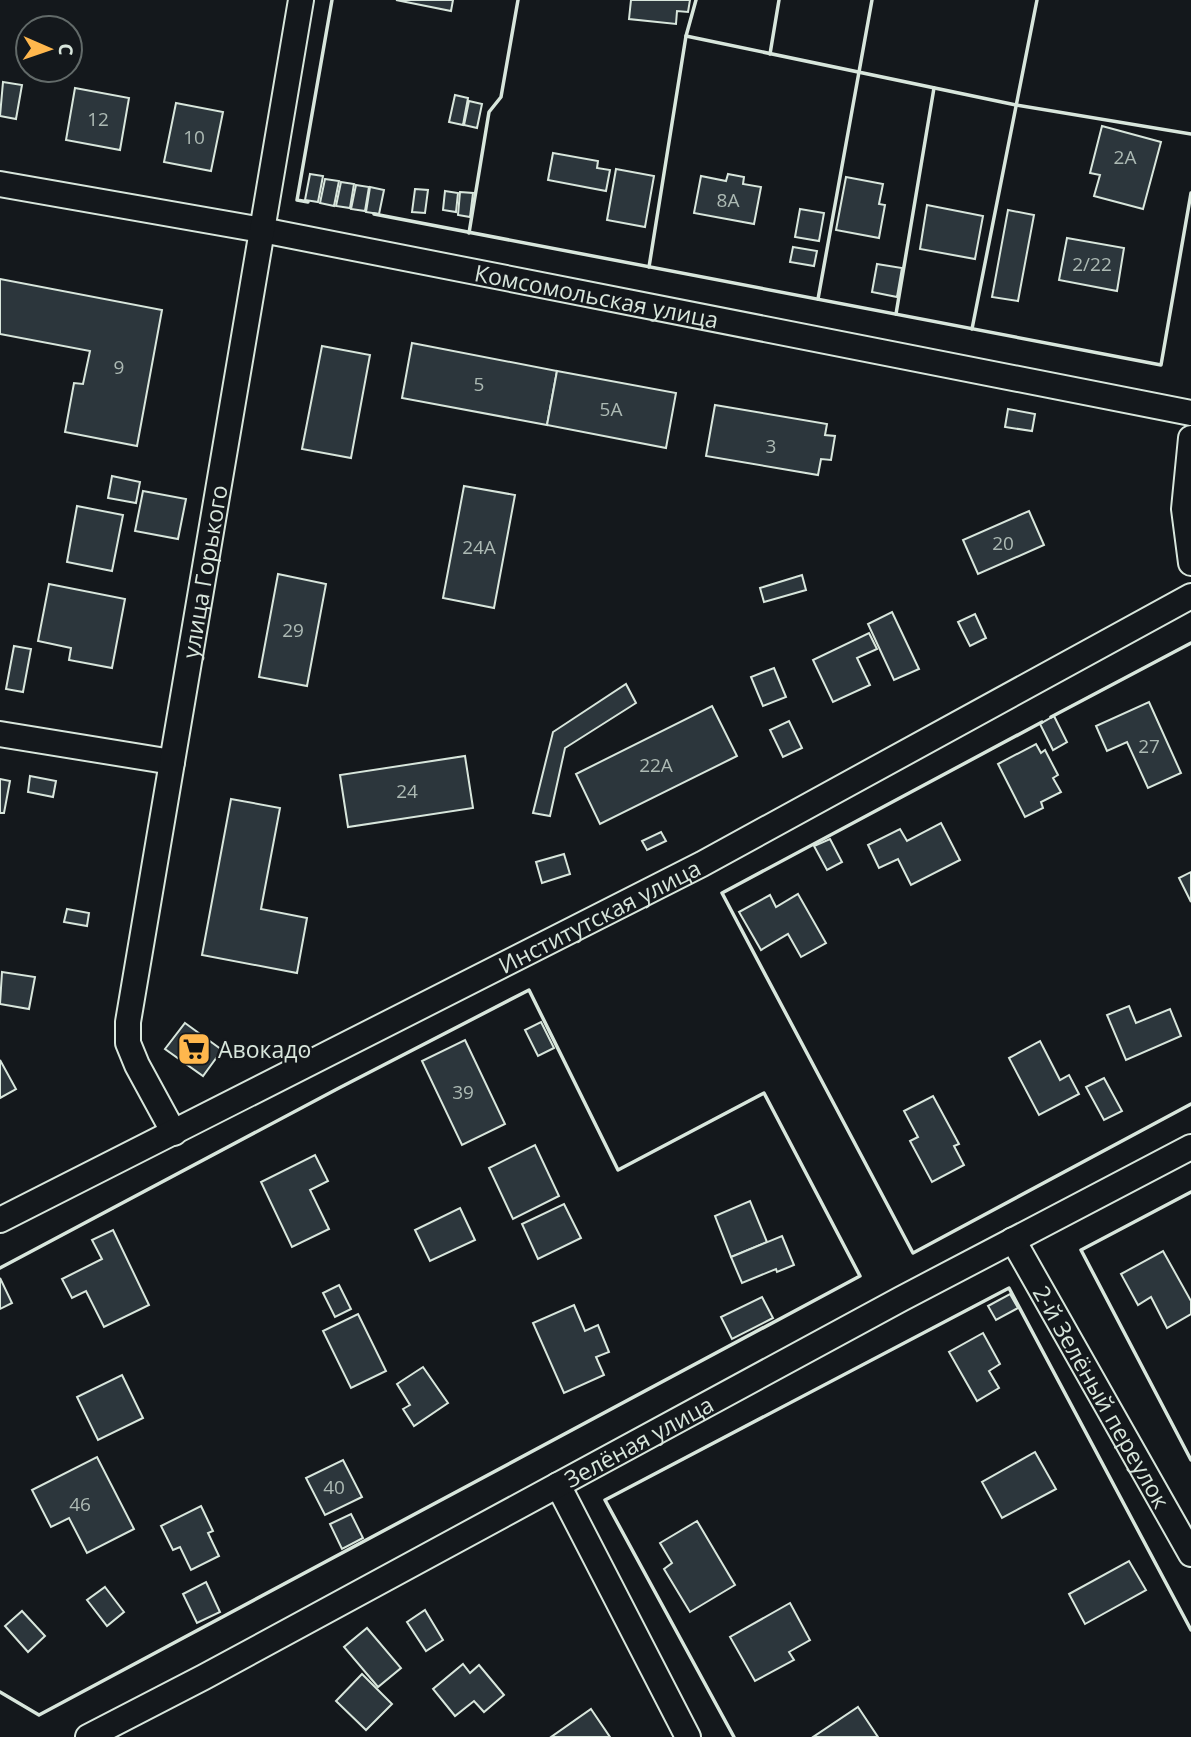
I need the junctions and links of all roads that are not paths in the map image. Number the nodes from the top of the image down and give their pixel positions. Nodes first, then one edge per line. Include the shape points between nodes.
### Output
1 (301, 0) edge
2 (0, 184) edge
3 (262, 230) junction
4 (1191, 413) edge
5 (1191, 438) edge
6 (1191, 563) edge
7 (1191, 596) edge
8 (0, 734) edge
9 (172, 762) junction
10 (174, 1133) junction
11 (1191, 1147) edge
12 (0, 1220) edge
13 (1013, 1240) junction
14 (558, 1485) junction
15 (1191, 1554) edge
16 (88, 1737) edge
17 (688, 1737) edge

1 - 3 street, улица Горького
2 - 3 street, Комсомольская улица
3 - 4 street, Комсомольская улица
3 - 9 street, улица Горького
5 - 6 street via 1184,509
7 - 10 street, Институтская улица via 702,864
8 - 9 street
9 - 10 street, улица Горького via 128,1043
10 - 12 street, Институтская улица
11 - 13 street, Зелёная улица
13 - 14 street, Зелёная улица
13 - 15 street, 2-й Зелёный переулок
14 - 16 street, Зелёная улица
14 - 17 street

